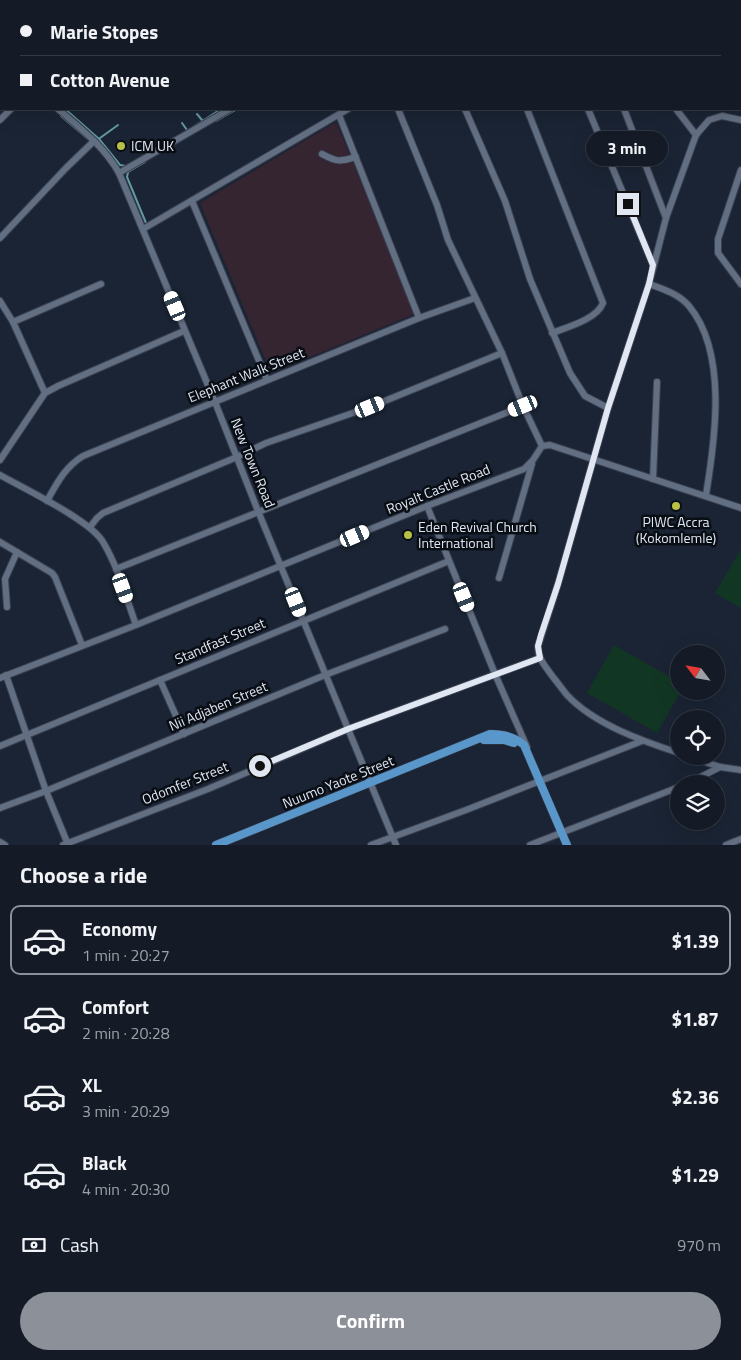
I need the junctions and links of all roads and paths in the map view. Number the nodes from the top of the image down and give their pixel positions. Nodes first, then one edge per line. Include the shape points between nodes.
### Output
1 (10, 110) edge
2 (59, 110) edge
3 (228, 110) edge
4 (346, 110) edge
5 (398, 110) edge
6 (465, 110) edge
7 (527, 110) edge
8 (588, 110) edge
9 (624, 110) edge
10 (677, 110) edge
11 (339, 115) junction
12 (0, 120) edge
13 (741, 120) edge
14 (696, 135) junction
15 (94, 141) junction
16 (322, 154) dead end
17 (356, 157) junction
18 (741, 170) edge
19 (118, 173) junction
20 (192, 201) junction
21 (666, 218) junction
22 (143, 229) junction
23 (0, 238) edge
24 (653, 265) junction
25 (101, 284) dead end
26 (649, 284) junction
27 (741, 284) edge
28 (475, 298) junction
29 (0, 301) edge
30 (419, 318) junction
31 (13, 322) junction
32 (184, 331) junction
33 (552, 333) junction
34 (502, 353) junction
35 (267, 380) junction
36 (657, 382) dead end
37 (45, 393) junction
38 (215, 402) junction
39 (523, 406) junction
40 (608, 408) junction
41 (542, 446) junction
42 (237, 457) junction
43 (0, 460) edge
44 (533, 460) junction
45 (593, 460) junction
46 (0, 475) edge
47 (653, 479) junction
48 (706, 495) junction
49 (47, 501) junction
50 (427, 506) junction
51 (741, 508) edge
52 (258, 511) junction
53 (90, 527) junction
54 (0, 542) edge
55 (17, 552) junction
56 (450, 561) junction
57 (281, 566) junction
58 (116, 569) junction
59 (498, 578) dead end
60 (7, 607) dead end
61 (303, 620) junction
62 (136, 625) junction
63 (445, 629) dead end
64 (82, 646) junction
65 (540, 658) junction
66 (495, 674) junction
67 (325, 675) junction
68 (3, 677) edge
69 (160, 680) junction
70 (348, 729) junction
71 (184, 734) junction
72 (26, 736) junction
73 (642, 741) junction
74 (0, 746) edge
75 (670, 750) edge
76 (529, 755) junction
77 (714, 765) edge
78 (720, 767) junction
79 (741, 770) edge
80 (704, 775) edge
81 (539, 780) junction
82 (370, 783) junction
83 (670, 790) edge
84 (46, 791) junction
85 (0, 808) edge
86 (561, 832) junction
87 (392, 836) junction
88 (741, 839) edge
89 (0, 842) edge
90 (65, 844) edge
91 (5, 845) edge
92 (216, 845) edge
93 (371, 845) edge
94 (396, 845) edge
95 (530, 845) edge
96 (567, 845) edge
97 (726, 845) edge

1 - 12 street
2 - 15 street, New Town Road
3 - 19 street
4 - 11 street
5 - 28 street via 448,240
6 - 33 street via 505,201 530,279
7 - 33 street via 603,303 595,314
8 - 24 street
9 - 21 street
10 - 14 street
11 - 17 street
11 - 20 street
13 - 14 street via 722,116 715,118 704,124
14 - 21 street
15 - 19 street, New Town Road via 112,160
15 - 23 street
16 - 17 street via 340,162
17 - 30 street
18 - 27 street via 718,239 718,253
19 - 22 street, New Town Road
20 - 22 street
20 - 35 street
21 - 24 street
22 - 32 street, New Town Road
24 - 26 street
25 - 31 street
26 - 40 street
26 - 48 street via 669,291 688,305 708,343 716,418
28 - 30 street, Elephant Walk Street
28 - 34 street
29 - 31 street
30 - 35 street, Elephant Walk Street
31 - 37 street
32 - 37 street
32 - 38 street, New Town Road
33 - 40 street via 579,389 585,396
34 - 39 street
34 - 42 street
35 - 38 street, Elephant Walk Street
36 - 47 street
37 - 43 street
38 - 42 street, New Town Road
38 - 49 street, Elephant Walk Street via 83,456 63,473
39 - 41 street
39 - 52 street
40 - 45 street
41 - 44 street, Royalt Castle Road
41 - 45 street via 550,445
42 - 52 street, New Town Road
42 - 53 street via 103,513
44 - 50 street, Royalt Castle Road via 524,469
44 - 59 street
45 - 47 street
45 - 65 street via 538,646
46 - 49 street
47 - 48 street
48 - 51 street
49 - 53 street
50 - 56 street
50 - 57 street, Royalt Castle Road
52 - 57 street, New Town Road
52 - 58 street
53 - 58 street via 103,541
54 - 55 street
55 - 60 street via 5,579
55 - 64 street via 55,577
56 - 61 street, Standfast Street
56 - 66 street
57 - 61 street, New Town Road
57 - 62 street, Royalt Castle Road
58 - 62 street
61 - 67 street, New Town Road
61 - 69 street, Standfast Street
62 - 64 street, Royalt Castle Road
63 - 67 street, Nii Adjaben Street
64 - 68 street, Royalt Castle Road
65 - 66 street, Odomfer Street
65 - 73 street via 580,707
66 - 70 street, Odomfer Street
66 - 76 street
67 - 70 street, New Town Road
67 - 71 street, Nii Adjaben Street
68 - 72 street
69 - 71 street
69 - 72 street, Standfast Street
70 - 82 street, New Town Road
70 - 90 street, Odomfer Street via 208,789
71 - 84 street, Nii Adjaben Street
72 - 74 street, Standfast Street
72 - 84 street
73 - 75 street
73 - 81 street
76 - 81 main road
76 - 82 main road, Nuumo Yaote Street via 508,740 468,743
77 - 78 street
78 - 79 street
78 - 80 street
81 - 86 main road
81 - 87 street
82 - 87 street, New Town Road
82 - 92 main road, Nuumo Yaote Street
83 - 86 street
84 - 85 street, Nii Adjaben Street
84 - 90 street
86 - 95 street
86 - 96 main road
87 - 93 street
87 - 94 street, New Town Road
88 - 97 street
89 - 91 street

